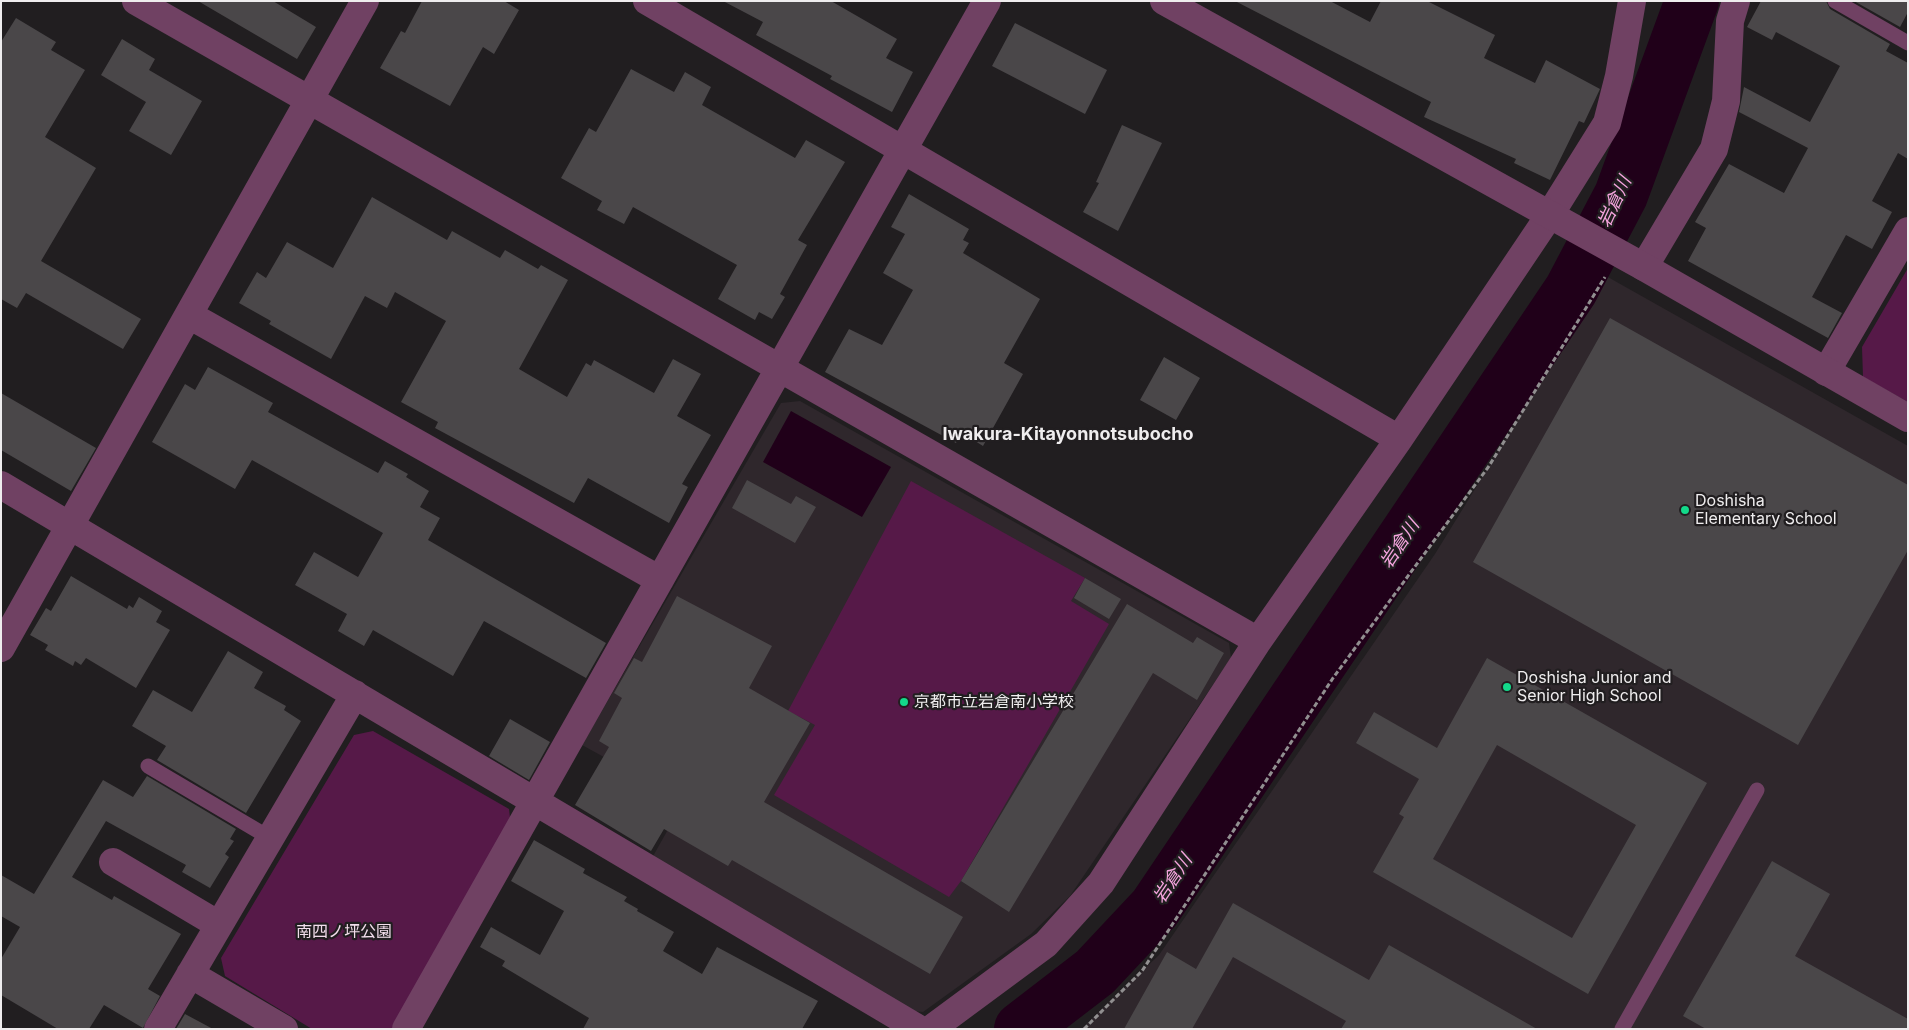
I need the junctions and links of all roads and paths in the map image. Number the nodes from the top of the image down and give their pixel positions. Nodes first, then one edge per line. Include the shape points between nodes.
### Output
1 (136, 1) edge
2 (365, 1) edge
3 (647, 1) edge
4 (987, 1) edge
5 (1164, 1) edge
6 (1632, 1) edge
7 (1736, 1) edge
8 (1836, 1) edge
9 (1908, 43) edge
10 (309, 100) junction
11 (904, 149) junction
12 (1549, 216) junction
13 (1908, 231) edge
14 (1644, 267) junction
15 (189, 315) junction
16 (779, 368) junction
17 (1826, 372) junction
18 (1908, 418) edge
19 (1399, 440) junction
20 (1, 485) edge
21 (70, 526) junction
22 (660, 580) junction
23 (1258, 641) junction
24 (1, 648) edge
25 (355, 694) junction
26 (148, 766) dead end
27 (1756, 790) dead end
28 (535, 801) junction
29 (270, 838) junction
30 (113, 862) dead end
31 (219, 925) junction
32 (190, 974) junction
33 (158, 1029) edge
34 (284, 1029) edge
35 (406, 1029) edge
36 (919, 1029) edge
37 (931, 1029) edge
38 (1084, 1029) edge
39 (1622, 1029) edge

1 - 10 street
2 - 10 street
3 - 11 street
4 - 11 street
5 - 12 street
6 - 12 street via 1607,123
7 - 14 street via 1730,21 1726,101 1714,149
8 - 9 lane
10 - 15 street
10 - 16 street
11 - 16 street
11 - 19 street
12 - 14 street
12 - 19 street
13 - 17 street
14 - 17 street
14 - 38 path via 1606,276 1489,466 1333,678 1142,971
15 - 21 street
15 - 22 street
16 - 22 street
16 - 23 street
17 - 18 street
19 - 23 street
20 - 21 street
21 - 24 street
21 - 25 street
22 - 28 street
23 - 37 street via 1101,883 1046,944
25 - 28 street
25 - 29 street
26 - 29 lane
27 - 39 lane
28 - 35 street
28 - 36 street
29 - 31 street
30 - 31 street
31 - 32 street
32 - 33 street
32 - 34 street

